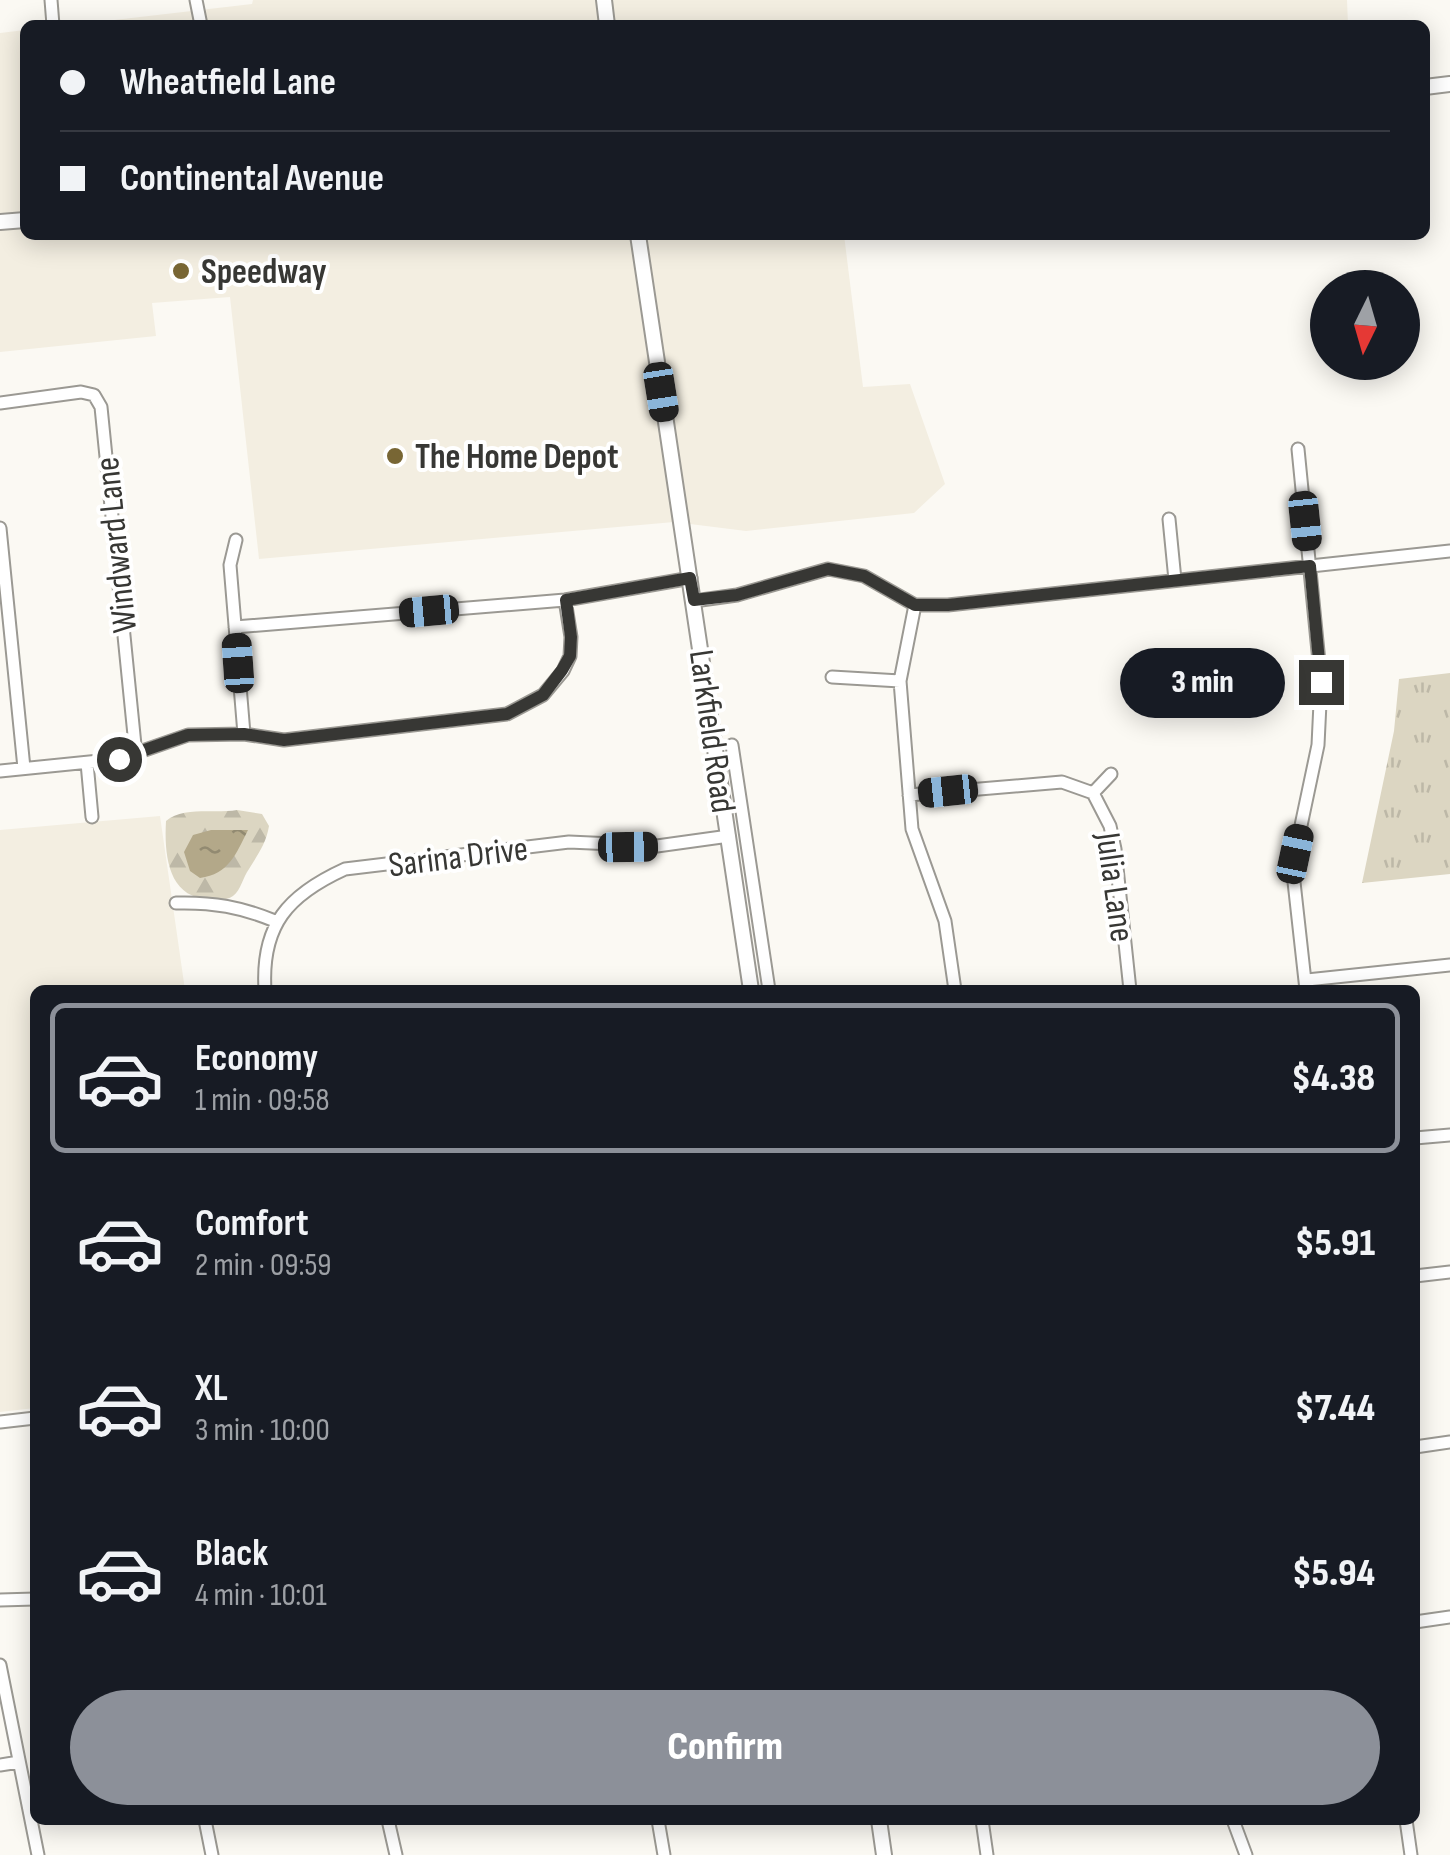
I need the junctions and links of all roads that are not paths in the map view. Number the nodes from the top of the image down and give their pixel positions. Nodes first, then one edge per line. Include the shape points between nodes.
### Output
1 (639, 240) edge
2 (0, 403) edge
3 (1298, 449) dead end
4 (1169, 519) dead end
5 (0, 528) edge
6 (236, 540) dead end
7 (1450, 551) edge
8 (1310, 566) junction
9 (690, 578) junction
10 (1176, 580) junction
11 (566, 600) junction
12 (694, 600) junction
13 (915, 605) junction
14 (235, 627) junction
15 (832, 678) dead end
16 (900, 681) junction
17 (244, 734) junction
18 (732, 746) dead end
19 (136, 754) junction
20 (87, 763) junction
21 (24, 768) junction
22 (0, 771) edge
23 (1110, 774) dead end
24 (1094, 793) junction
25 (909, 795) junction
26 (92, 817) dead end
27 (729, 836) junction
28 (176, 903) dead end
29 (275, 921) junction
30 (1450, 965) edge
31 (265, 985) edge
32 (749, 985) edge
33 (768, 985) edge
34 (954, 985) edge
35 (1129, 985) edge
36 (1307, 985) edge
37 (1450, 1135) edge
38 (1420, 1138) edge
39 (1450, 1272) edge
40 (1420, 1275) edge
41 (30, 1419) edge
42 (0, 1422) edge
43 (1450, 1442) edge
44 (1420, 1445) edge
45 (30, 1599) edge
46 (0, 1600) edge
47 (1450, 1617) edge
48 (1420, 1621) edge
49 (0, 1665) edge
50 (19, 1762) junction
51 (0, 1764) edge
52 (30, 1816) edge
53 (32, 1825) edge
54 (206, 1825) edge
55 (389, 1825) edge
56 (659, 1825) edge
57 (880, 1825) edge
58 (983, 1825) edge
59 (1236, 1825) edge
60 (1407, 1825) edge
61 (38, 1855) edge
62 (212, 1855) edge
63 (396, 1855) edge
64 (664, 1855) edge
65 (884, 1855) edge
66 (987, 1855) edge
67 (1246, 1855) edge
68 (1411, 1855) edge

1 - 9 main road, Larkfield Road
2 - 19 street, Windward Lane via 80,392 101,407
3 - 8 street
4 - 10 street
5 - 21 street
6 - 14 street via 230,565
7 - 8 street
8 - 10 street
8 - 36 street via 1321,713 1294,882
9 - 11 street
9 - 12 main road, Larkfield Road
10 - 13 street
11 - 14 street
11 - 17 street via 570,656 554,683 525,708 284,740
12 - 13 street via 828,569 864,576
12 - 27 main road, Larkfield Road
13 - 16 street
14 - 17 street
15 - 16 street
16 - 25 street
17 - 19 street via 188,735
18 - 33 street, Larkfield Road
19 - 20 street
20 - 21 street
20 - 26 street
21 - 22 street
23 - 24 street
24 - 25 street, Julia Lane via 1062,782
24 - 35 street, Julia Lane via 1115,849
25 - 34 street via 912,830 945,921
27 - 29 street, Sarina Drive via 657,846 569,842 344,869 305,890
27 - 32 main road, Larkfield Road
28 - 29 street via 242,907
29 - 31 street
30 - 36 street
37 - 38 street
39 - 40 street
41 - 42 street
43 - 44 street
45 - 46 street
47 - 48 street
49 - 50 street
50 - 51 street
50 - 52 street
53 - 61 street
54 - 62 street
55 - 63 street
56 - 64 street
57 - 65 main road
58 - 66 street
59 - 67 street
60 - 68 street

